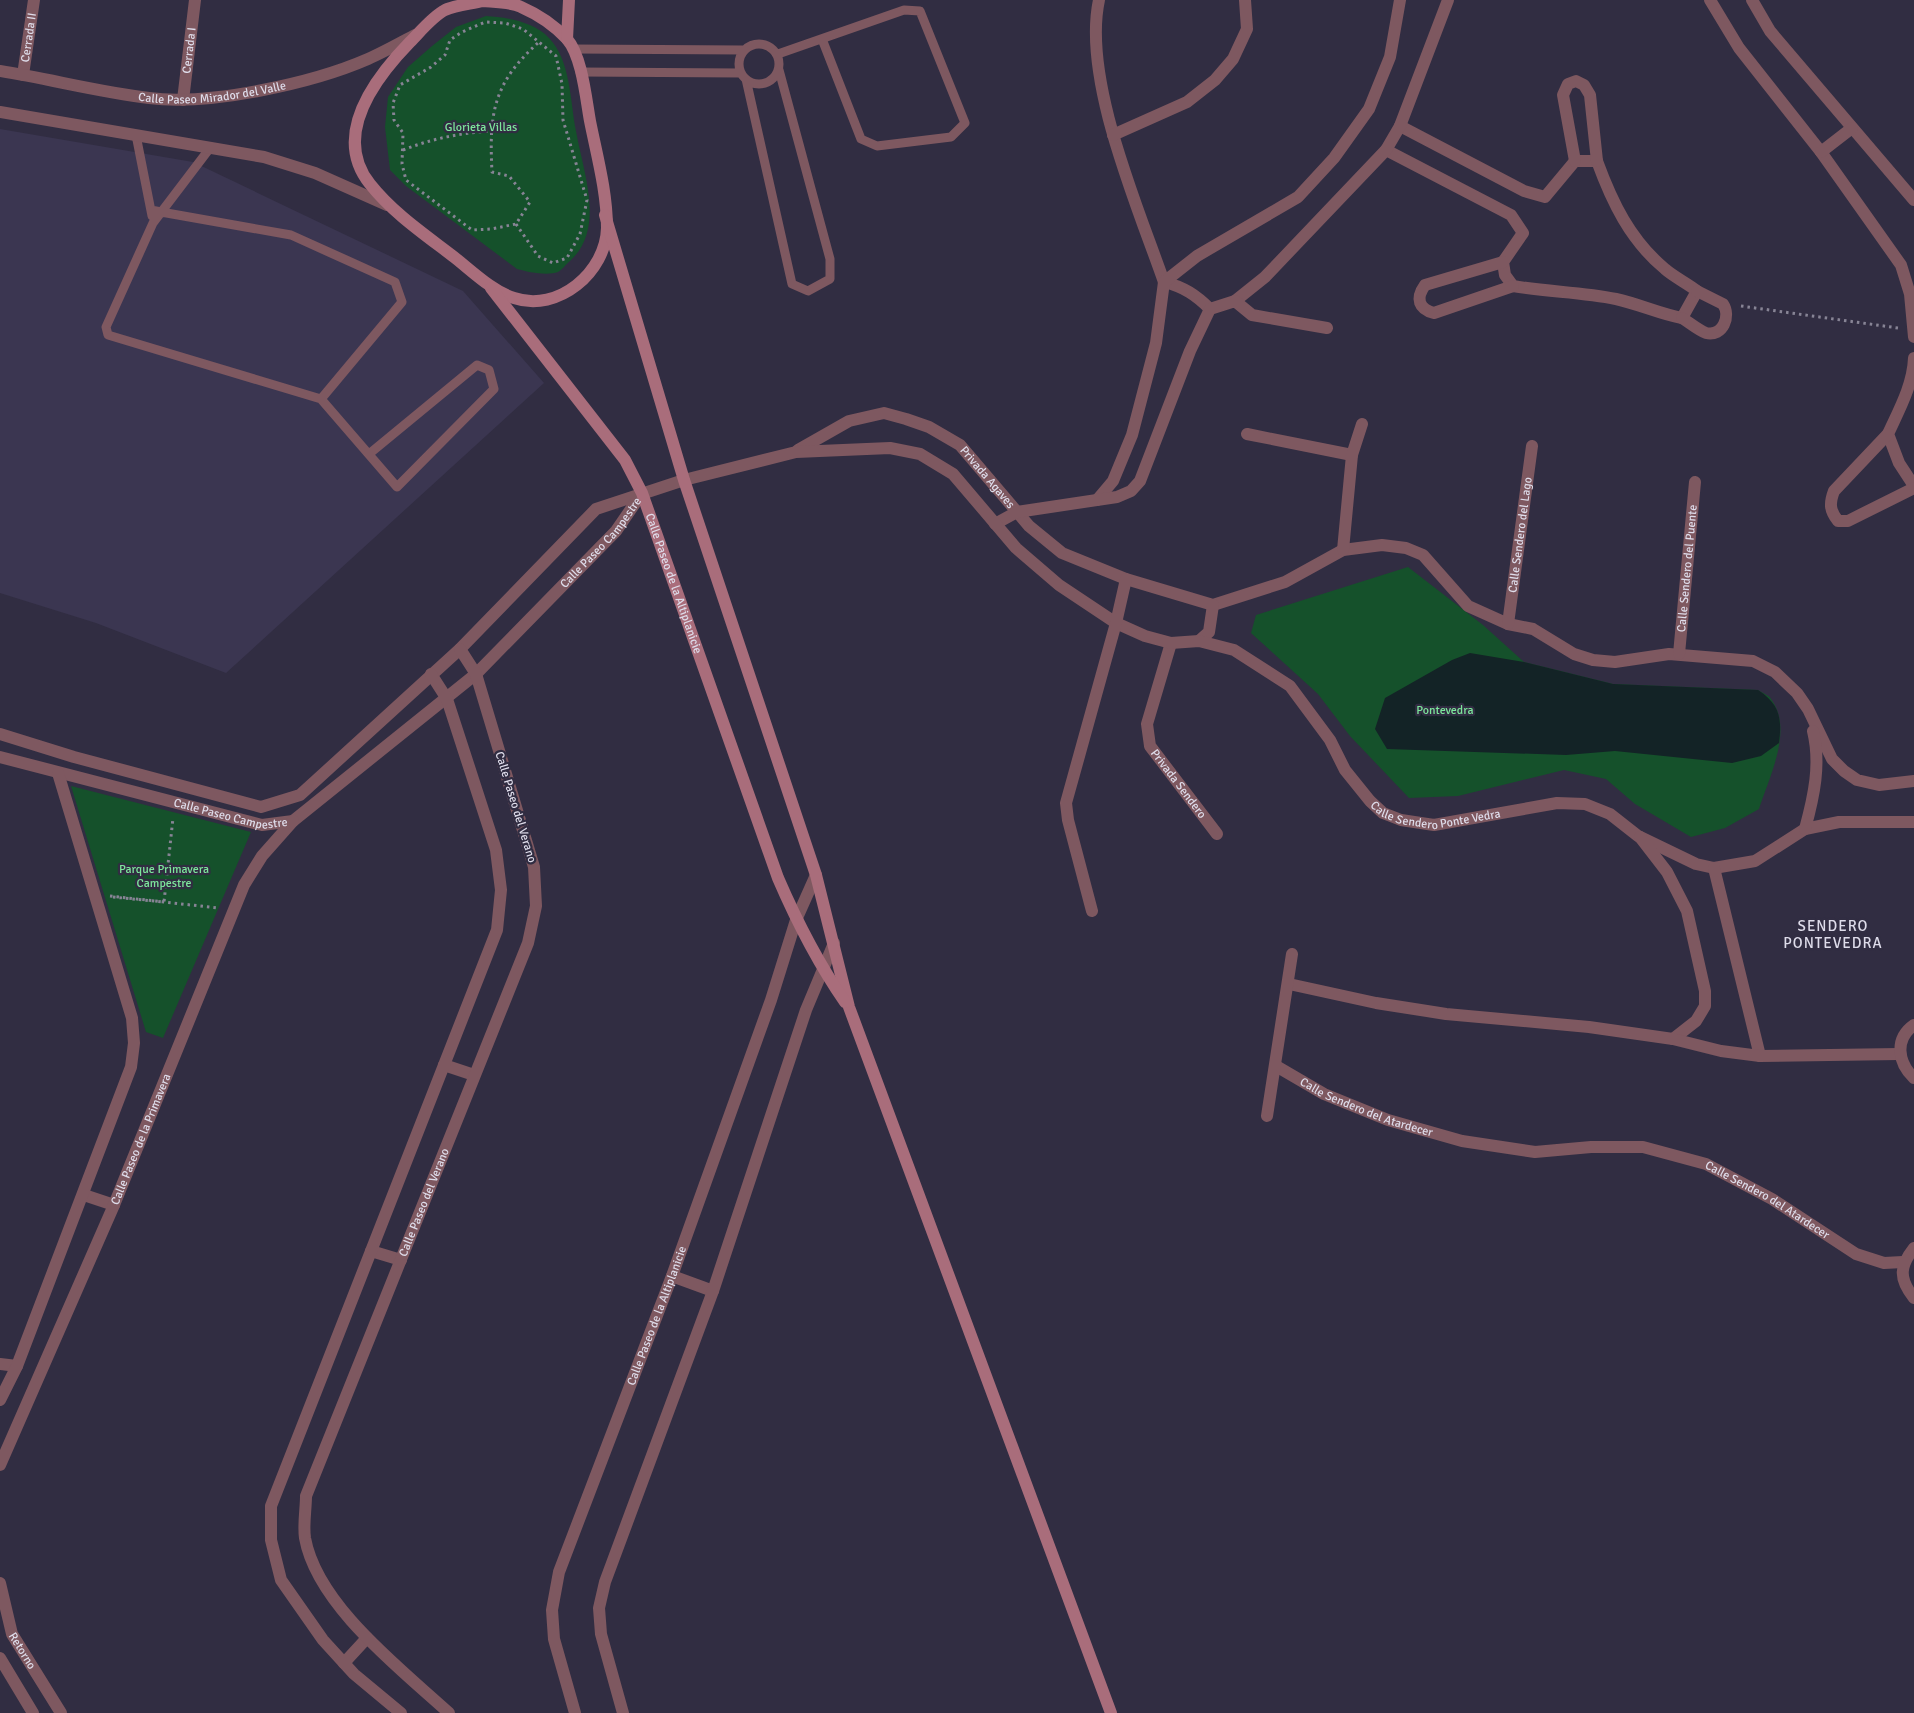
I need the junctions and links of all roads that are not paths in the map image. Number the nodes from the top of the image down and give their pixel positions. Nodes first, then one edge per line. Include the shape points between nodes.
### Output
1 (34, 0) edge
2 (195, 0) edge
3 (453, 0) edge
4 (569, 0) edge
5 (1099, 0) edge
6 (1245, 0) edge
7 (1400, 0) edge
8 (1448, 0) edge
9 (1710, 0) edge
10 (1752, 0) edge
11 (444, 10) junction
12 (418, 34) junction
13 (822, 39) junction
14 (570, 44) junction
15 (744, 50) junction
16 (778, 54) junction
17 (779, 70) junction
18 (0, 71) edge
19 (580, 72) junction
20 (23, 75) junction
21 (743, 76) junction
22 (183, 100) junction
23 (0, 112) edge
24 (1400, 126) junction
25 (1852, 128) junction
26 (136, 135) junction
27 (1113, 135) junction
28 (210, 148) junction
29 (1386, 150) junction
30 (1821, 152) junction
31 (1576, 161) junction
32 (1597, 161) junction
33 (1914, 200) edge
34 (387, 205) junction
35 (151, 210) junction
36 (162, 212) junction
37 (605, 215) junction
38 (153, 223) junction
39 (1503, 262) junction
40 (486, 282) junction
41 (1164, 282) junction
42 (1513, 286) junction
43 (1697, 291) junction
44 (1912, 292) edge
45 (1235, 301) junction
46 (1210, 309) junction
47 (1682, 318) junction
48 (1327, 328) dead end
49 (1913, 330) edge
50 (1914, 337) edge
51 (1914, 358) edge
52 (321, 399) junction
53 (1362, 424) dead end
54 (1248, 434) dead end
55 (1888, 434) junction
56 (1532, 446) dead end
57 (796, 452) junction
58 (369, 454) junction
59 (1352, 455) junction
60 (684, 480) junction
61 (1695, 482) dead end
62 (1914, 487) edge
63 (642, 493) junction
64 (1097, 500) junction
65 (1017, 512) junction
66 (995, 524) junction
67 (1343, 550) junction
68 (1126, 579) junction
69 (1213, 606) junction
70 (1116, 623) junction
71 (1508, 624) junction
72 (1199, 641) junction
73 (1171, 643) junction
74 (460, 649) junction
75 (1679, 654) junction
76 (432, 674) junction
77 (476, 674) junction
78 (447, 699) junction
79 (1808, 709) junction
80 (0, 734) edge
81 (50, 749) junction
82 (0, 758) edge
83 (45, 770) junction
84 (58, 773) junction
85 (1914, 781) edge
86 (293, 821) junction
87 (1914, 822) edge
88 (1806, 829) junction
89 (1217, 834) dead end
90 (1638, 836) junction
91 (1714, 868) junction
92 (816, 875) junction
93 (1092, 911) dead end
94 (796, 920) junction
95 (834, 943) junction
96 (1292, 954) dead end
97 (822, 969) junction
98 (1289, 984) junction
99 (849, 1007) junction
100 (1914, 1024) edge
101 (1673, 1039) junction
102 (1899, 1054) junction
103 (1760, 1056) junction
104 (444, 1065) junction
105 (1276, 1066) junction
106 (474, 1075) junction
107 (1914, 1078) edge
108 (1268, 1116) dead end
109 (84, 1195) junction
110 (114, 1205) junction
111 (1914, 1248) edge
112 (371, 1251) junction
113 (401, 1260) junction
114 (1903, 1262) junction
115 (672, 1276) junction
116 (713, 1291) junction
117 (1914, 1298) edge
118 (0, 1364) edge
119 (17, 1366) junction
120 (0, 1400) edge
121 (0, 1465) edge
122 (0, 1583) edge
123 (367, 1638) junction
124 (0, 1658) edge
125 (344, 1663) junction
126 (33, 1713) edge
127 (61, 1713) edge
128 (401, 1713) edge
129 (449, 1713) edge
130 (575, 1713) edge
131 (623, 1713) edge
132 (1111, 1713) edge

1 - 20 street, Cerrada II
2 - 22 street, Cerrada I
3 - 11 main road
4 - 14 main road
5 - 27 street via 1096,41 1100,78
6 - 27 street via 1247,29 1233,59 1215,80 1188,102
7 - 41 street via 1390,57 1369,110 1334,158 1298,197 1197,256
8 - 24 street
9 - 30 street via 1739,48
10 - 25 street via 1770,31
11 - 12 main road
11 - 14 main road via 483,0 520,6 553,27
12 - 22 street, Calle Paseo Mirador del Valle via 368,59 324,75 224,97
12 - 34 main road via 390,62 368,92 358,119 353,151 363,176
13 - 13 lane via 904,10 920,11 965,123 951,136 877,146 861,138
13 - 16 lane
14 - 15 lane
14 - 19 main road
15 - 16 lane via 758,43 773,48
15 - 21 lane via 739,65
16 - 17 lane
17 - 21 lane via 775,78 760,84
17 - 21 lane via 830,259 830,279 808,292 792,284
18 - 20 street, Calle Paseo Mirador del Valle
19 - 21 lane
19 - 37 main road via 603,184
20 - 22 street, Calle Paseo Mirador del Valle via 150,98
23 - 26 street
24 - 29 street
24 - 31 street via 1524,191 1545,198
25 - 30 street
25 - 33 street
26 - 28 street
26 - 35 lane
27 - 41 street
28 - 34 street via 264,157 315,173
28 - 36 lane
29 - 39 street via 1511,215 1523,233
29 - 45 street via 1271,270
30 - 44 street via 1901,265
31 - 32 street
31 - 32 street via 1563,94 1568,84 1576,81 1590,96
32 - 43 street via 1623,222 1644,250
34 - 40 main road
35 - 36 lane
35 - 38 lane
36 - 38 lane
36 - 52 lane via 291,235 395,282 402,302
37 - 40 main road via 607,229 600,256 584,281 562,295 537,301 514,298
37 - 60 main road
38 - 52 lane via 106,326 108,335
39 - 42 street via 1505,275
39 - 42 street via 1425,285 1419,293 1419,303 1424,310 1434,314
40 - 63 main road, Calle Paseo de la Altiplanicie via 625,460
41 - 46 street via 1197,296
41 - 64 street via 1156,343 1132,434 1113,482
42 - 47 street via 1589,294
43 - 47 street
43 - 47 street via 1723,304 1727,314 1725,323 1713,333 1705,332
44 - 49 street
45 - 46 street
45 - 48 street via 1252,315
46 - 64 street via 1190,351 1140,481 1131,491
49 - 50 street
51 - 55 street via 1905,396
52 - 58 lane
53 - 59 street
54 - 59 street
55 - 62 street via 1899,463
55 - 62 street via 1834,491 1830,501 1832,513 1838,521 1848,521
56 - 71 street, Calle Sendero del Lago
57 - 60 street, Privada Agaves
57 - 65 street, Privada Agaves via 848,421 884,413 929,427 960,445
57 - 66 street, Privada Agaves via 890,448 920,454 953,474
58 - 58 lane via 397,487 494,390 490,370 477,365
59 - 67 street
60 - 63 street, Privada Agaves
60 - 92 main road
61 - 75 street, Calle Sendero del Puente
63 - 74 street, Calle Paseo Campestre via 596,509
63 - 77 street, Calle Paseo Campestre via 616,531
63 - 94 main road, Calle Paseo de la Altiplanicie via 778,878
64 - 65 street
65 - 66 street
65 - 68 street, Privada Agaves via 1062,553
66 - 70 street, Privada Agaves via 1016,548 1058,585
67 - 69 street via 1285,582
67 - 71 street via 1382,545 1406,548 1422,556 1468,606
68 - 69 street
68 - 70 street
69 - 72 street via 1208,632
70 - 73 street, Calle Sendero Ponte Vedra
70 - 93 street via 1066,803
71 - 75 street via 1534,629 1574,654 1593,660 1615,662
72 - 73 street, Calle Sendero Ponte Vedra
72 - 90 street, Calle Sendero Ponte Vedra via 1234,650 1290,686 1330,740 1345,770 1383,813 1434,825 1556,803 1585,804 1610,814
73 - 89 street, Privada Sendero via 1147,724 1147,736 1150,746
74 - 76 street, Calle Paseo Campestre
74 - 77 street, Calle Paseo del Verano
75 - 79 street via 1753,661 1775,672
76 - 78 street
76 - 81 street, Calle Paseo Campestre via 300,795 261,807
77 - 78 street, Calle Paseo Campestre
77 - 106 street, Calle Paseo del Verano via 534,868 536,906 528,943
78 - 86 street, Calle Paseo Campestre
78 - 104 street via 496,850 501,890 497,930
79 - 85 street via 1832,759 1857,780 1879,785
79 - 88 street via 1818,752
80 - 81 street, Calle Paseo Campestre
81 - 83 street
82 - 83 street, Calle Paseo Campestre
83 - 84 street, Calle Paseo Campestre
84 - 86 street, Calle Paseo Campestre via 262,825
84 - 109 street via 132,1018 134,1043 131,1067
86 - 110 street, Calle Paseo de la Primavera via 262,856 244,886
87 - 88 street, Calle Sendero Ponte Vedra via 1838,822
88 - 91 street, Calle Sendero Ponte Vedra via 1755,861
90 - 91 street, Calle Sendero Ponte Vedra via 1696,864
90 - 101 street via 1667,872 1687,911 1705,991 1705,1006 1696,1021
91 - 103 street
92 - 94 street, Calle Paseo de la Altiplanicie
92 - 95 main road
94 - 97 main road, Calle Paseo de la Altiplanicie
94 - 115 street, Calle Paseo de la Altiplanicie via 771,1000
95 - 97 street
95 - 99 main road
96 - 98 street
97 - 99 main road, Calle Paseo de la Altiplanicie
97 - 116 street
98 - 101 street via 1446,1014 1589,1027
98 - 105 street
99 - 132 main road
100 - 102 street via 1902,1038
101 - 103 street via 1721,1051
102 - 103 street
102 - 107 street via 1905,1070
104 - 106 street
104 - 112 street
105 - 108 street
105 - 114 street, Calle Sendero del Atardecer via 1324,1094 1379,1117 1462,1141 1535,1152 1643,1147 1706,1164 1772,1199 1856,1254 1884,1263
106 - 113 street, Calle Paseo del Verano
109 - 110 street
109 - 119 street
110 - 121 street, Calle Paseo de la Primavera
111 - 114 street
112 - 113 street
112 - 125 street via 271,1506 271,1540 280,1580 323,1640
113 - 123 street, Calle Paseo del Verano via 306,1496 305,1538 318,1577
114 - 117 street via 1904,1285
115 - 116 street
115 - 130 street, Calle Paseo de la Altiplanicie via 559,1572 552,1610 554,1639
116 - 131 street via 605,1582 599,1608 601,1634
118 - 119 street
119 - 120 street
122 - 127 street, Retorno via 12,1634
123 - 125 street
123 - 129 street, Calle Paseo del Verano
124 - 126 street
125 - 128 street

